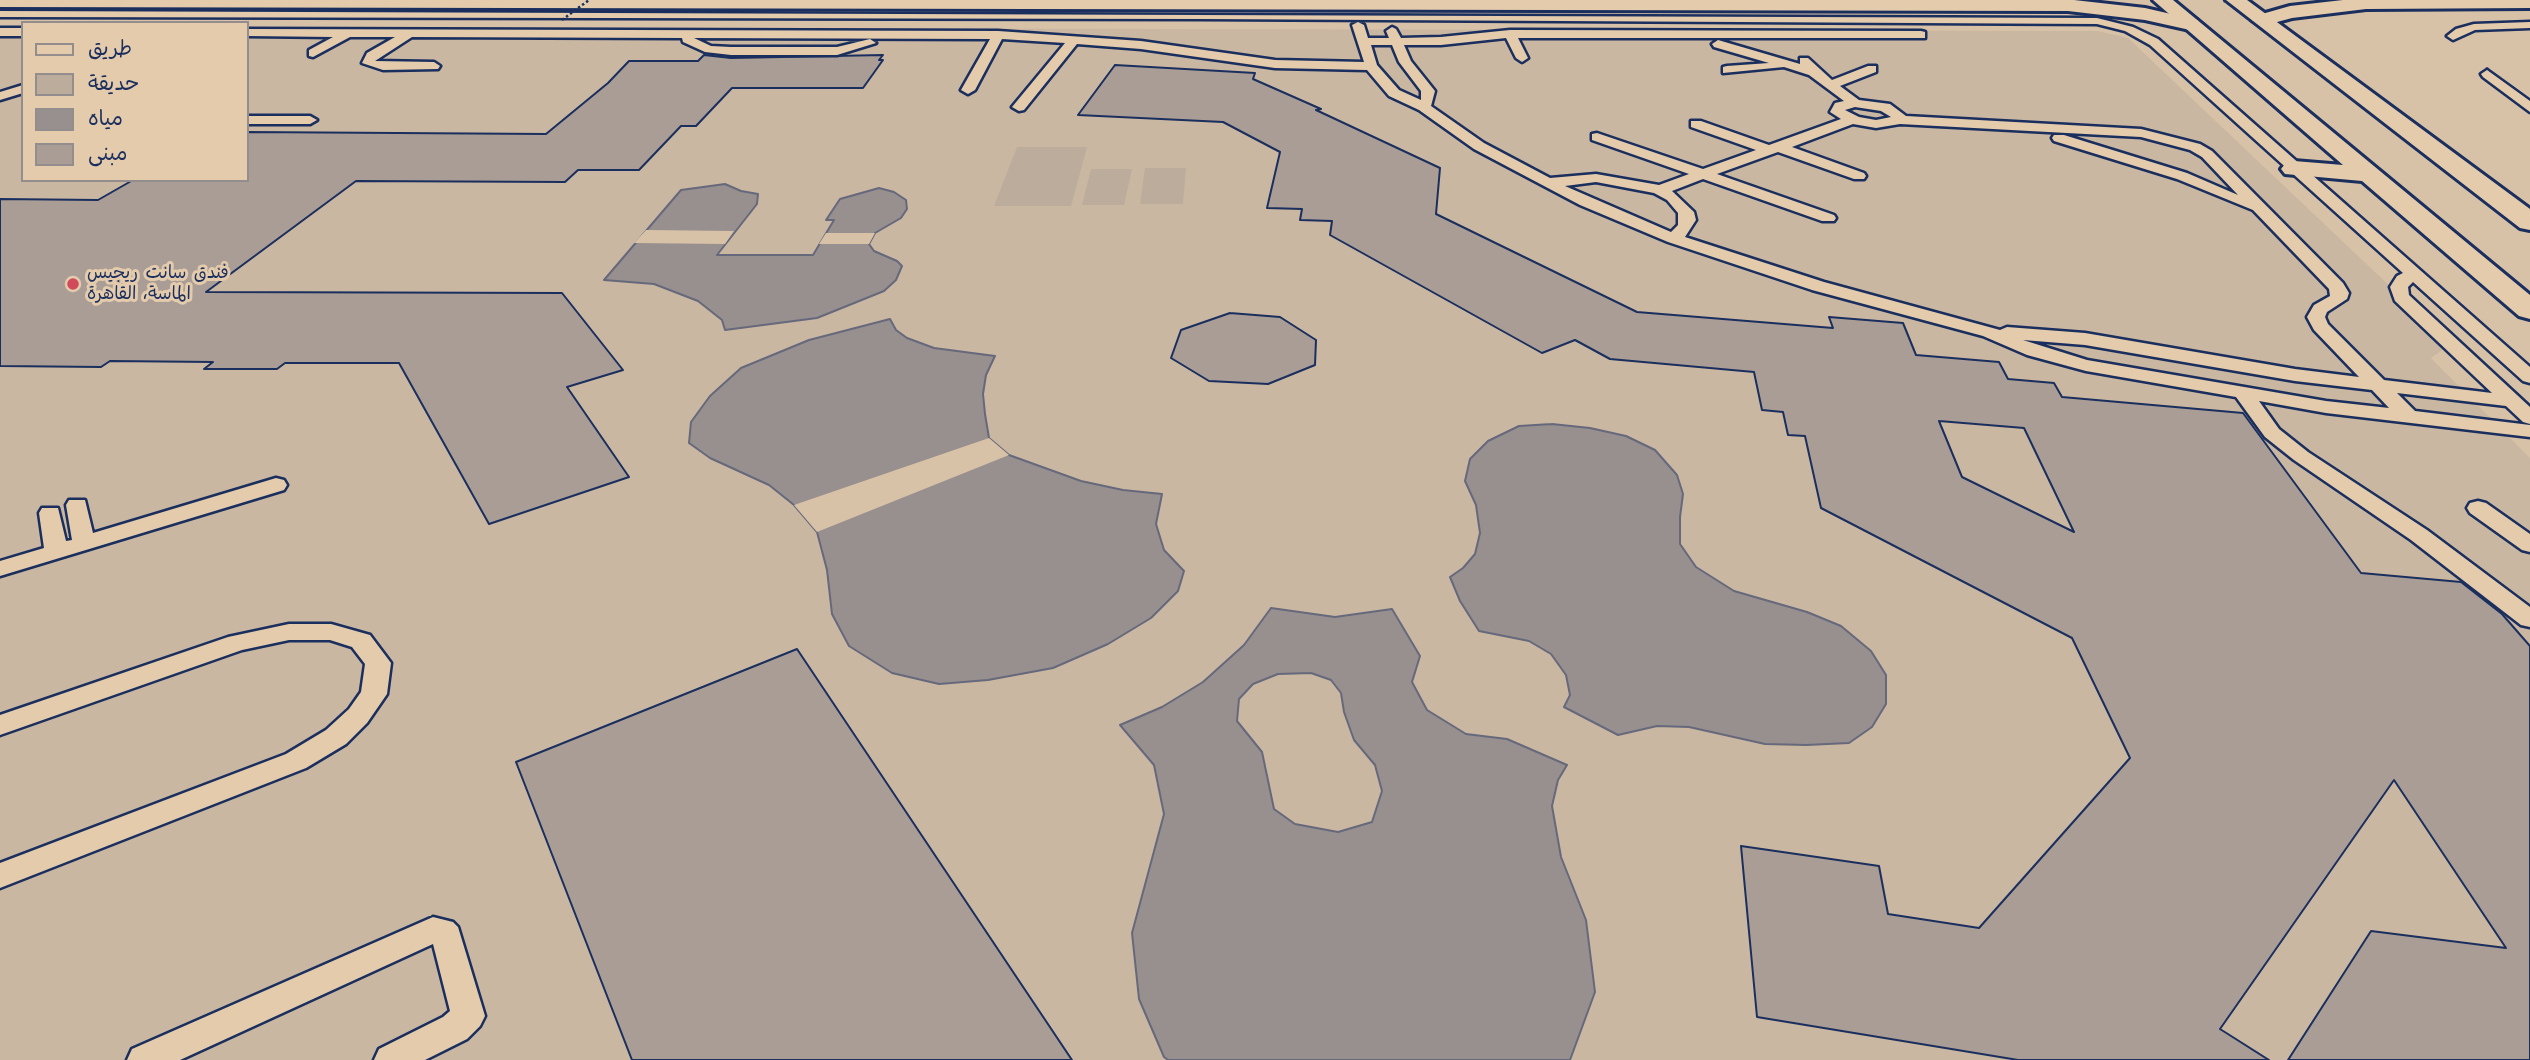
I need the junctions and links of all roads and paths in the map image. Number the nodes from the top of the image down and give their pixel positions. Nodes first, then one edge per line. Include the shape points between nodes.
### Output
1 (589, 0) edge
2 (2162, 0) edge
3 (2235, 0) edge
4 (0, 1) edge
5 (2530, 2) edge
6 (0, 14) edge
7 (1202, 16) junction
8 (1557, 17) junction
9 (562, 20) dead end
10 (2262, 20) junction
11 (1358, 24) junction
12 (1390, 24) junction
13 (2190, 24) junction
14 (2530, 25) edge
15 (0, 32) edge
16 (21, 32) edge
17 (248, 33) edge
18 (348, 33) junction
19 (410, 33) junction
20 (1510, 34) junction
21 (1666, 34) junction
22 (998, 35) junction
23 (1921, 35) dead end
24 (2453, 36) dead end
25 (1075, 39) junction
26 (1396, 41) junction
27 (1363, 42) junction
28 (248, 43) edge
29 (1793, 49) junction
30 (313, 53) dead end
31 (1522, 58) dead end
32 (435, 66) dead end
33 (1371, 66) junction
34 (1872, 69) dead end
35 (1727, 70) dead end
36 (2487, 75) dead end
37 (1422, 83) junction
38 (1386, 85) junction
39 (1830, 85) junction
40 (21, 90) edge
41 (968, 90) dead end
42 (0, 96) edge
43 (1855, 103) junction
44 (1019, 107) dead end
45 (1424, 107) junction
46 (2530, 108) edge
47 (1713, 119) dead end
48 (248, 120) edge
49 (310, 120) dead end
50 (1852, 120) junction
51 (1898, 120) junction
52 (1696, 124) dead end
53 (2003, 125) junction
54 (1597, 137) dead end
55 (1781, 146) junction
56 (2294, 169) junction
57 (1865, 173) dead end
58 (1703, 174) junction
59 (2367, 174) junction
60 (1548, 183) junction
61 (1659, 190) junction
62 (2263, 212) junction
63 (1828, 218) dead end
64 (2530, 222) edge
65 (1674, 239) junction
66 (2415, 274) junction
67 (2530, 310) edge
68 (1989, 332) junction
69 (2136, 348) junction
70 (2138, 376) junction
71 (2530, 377) edge
72 (2378, 387) junction
73 (2244, 395) junction
74 (2511, 401) junction
75 (2410, 418) junction
76 (2530, 418) edge
77 (2530, 431) edge
78 (276, 485) dead end
79 (77, 505) dead end
80 (2477, 508) dead end
81 (50, 513) dead end
82 (84, 544) junction
83 (2530, 545) edge
84 (55, 552) junction
85 (0, 569) edge
86 (2524, 608) edge
87 (0, 725) edge
88 (0, 876) edge
89 (144, 1060) edge
90 (391, 1060) edge

1 - 9 path, bridge
2 - 13 street
3 - 10 street
4 - 13 street via 2068,5 2145,13
5 - 10 street via 2366,3 2313,8
6 - 7 lane
7 - 8 lane
7 - 11 lane via 1246,23
8 - 12 lane via 1504,23
8 - 56 lane via 2097,21 2129,29 2154,42
10 - 64 street
11 - 12 lane
11 - 27 lane
12 - 26 lane
13 - 59 street
14 - 24 lane via 2474,27
15 - 16 lane
17 - 18 lane
18 - 19 lane
18 - 28 lane
18 - 30 lane
19 - 22 lane via 678,34 709,49 744,51 837,51 892,34
19 - 32 lane via 368,62
20 - 21 lane
20 - 26 lane
20 - 31 lane
21 - 29 lane
21 - 29 lane via 1727,46
22 - 25 lane
22 - 41 lane
23 - 29 lane
25 - 33 lane via 1275,64
25 - 44 lane
26 - 27 lane
26 - 37 lane
27 - 33 lane
29 - 35 lane
29 - 39 lane
33 - 38 lane
34 - 39 lane
36 - 46 lane
37 - 38 lane
37 - 45 lane via 1429,99
38 - 45 lane
39 - 43 lane
40 - 42 lane
43 - 50 lane via 1837,108 1840,115
43 - 51 lane via 1893,110
45 - 60 lane via 1479,146
47 - 55 lane
48 - 49 lane
50 - 51 lane via 1877,124
50 - 55 lane
51 - 53 lane
52 - 55 lane
53 - 62 lane via 2138,161
53 - 62 lane via 2141,133 2180,141 2207,154
54 - 58 lane
55 - 57 lane
55 - 58 lane
56 - 59 street
56 - 66 lane
58 - 61 lane
58 - 63 lane
59 - 67 street
60 - 61 lane via 1596,178
60 - 65 lane
61 - 65 lane via 1686,212 1685,227
62 - 72 lane via 2337,286 2338,299 2320,309 2316,317
65 - 68 lane via 1818,286
66 - 71 lane
66 - 74 lane via 2403,280 2401,297
68 - 69 lane
68 - 70 lane via 2034,351
69 - 70 lane
69 - 72 lane
70 - 73 lane
72 - 74 lane
72 - 75 lane
73 - 75 lane
73 - 86 lane via 2272,433 2301,456
74 - 76 lane
75 - 77 lane
78 - 82 lane
79 - 82 lane
80 - 83 lane
81 - 84 lane
82 - 84 lane
84 - 85 lane
87 - 88 lane via 237,643 289,632 331,632 361,641 378,663 374,694 358,716 337,737 296,761
89 - 90 lane via 421,935 442,931 468,1016 455,1028

